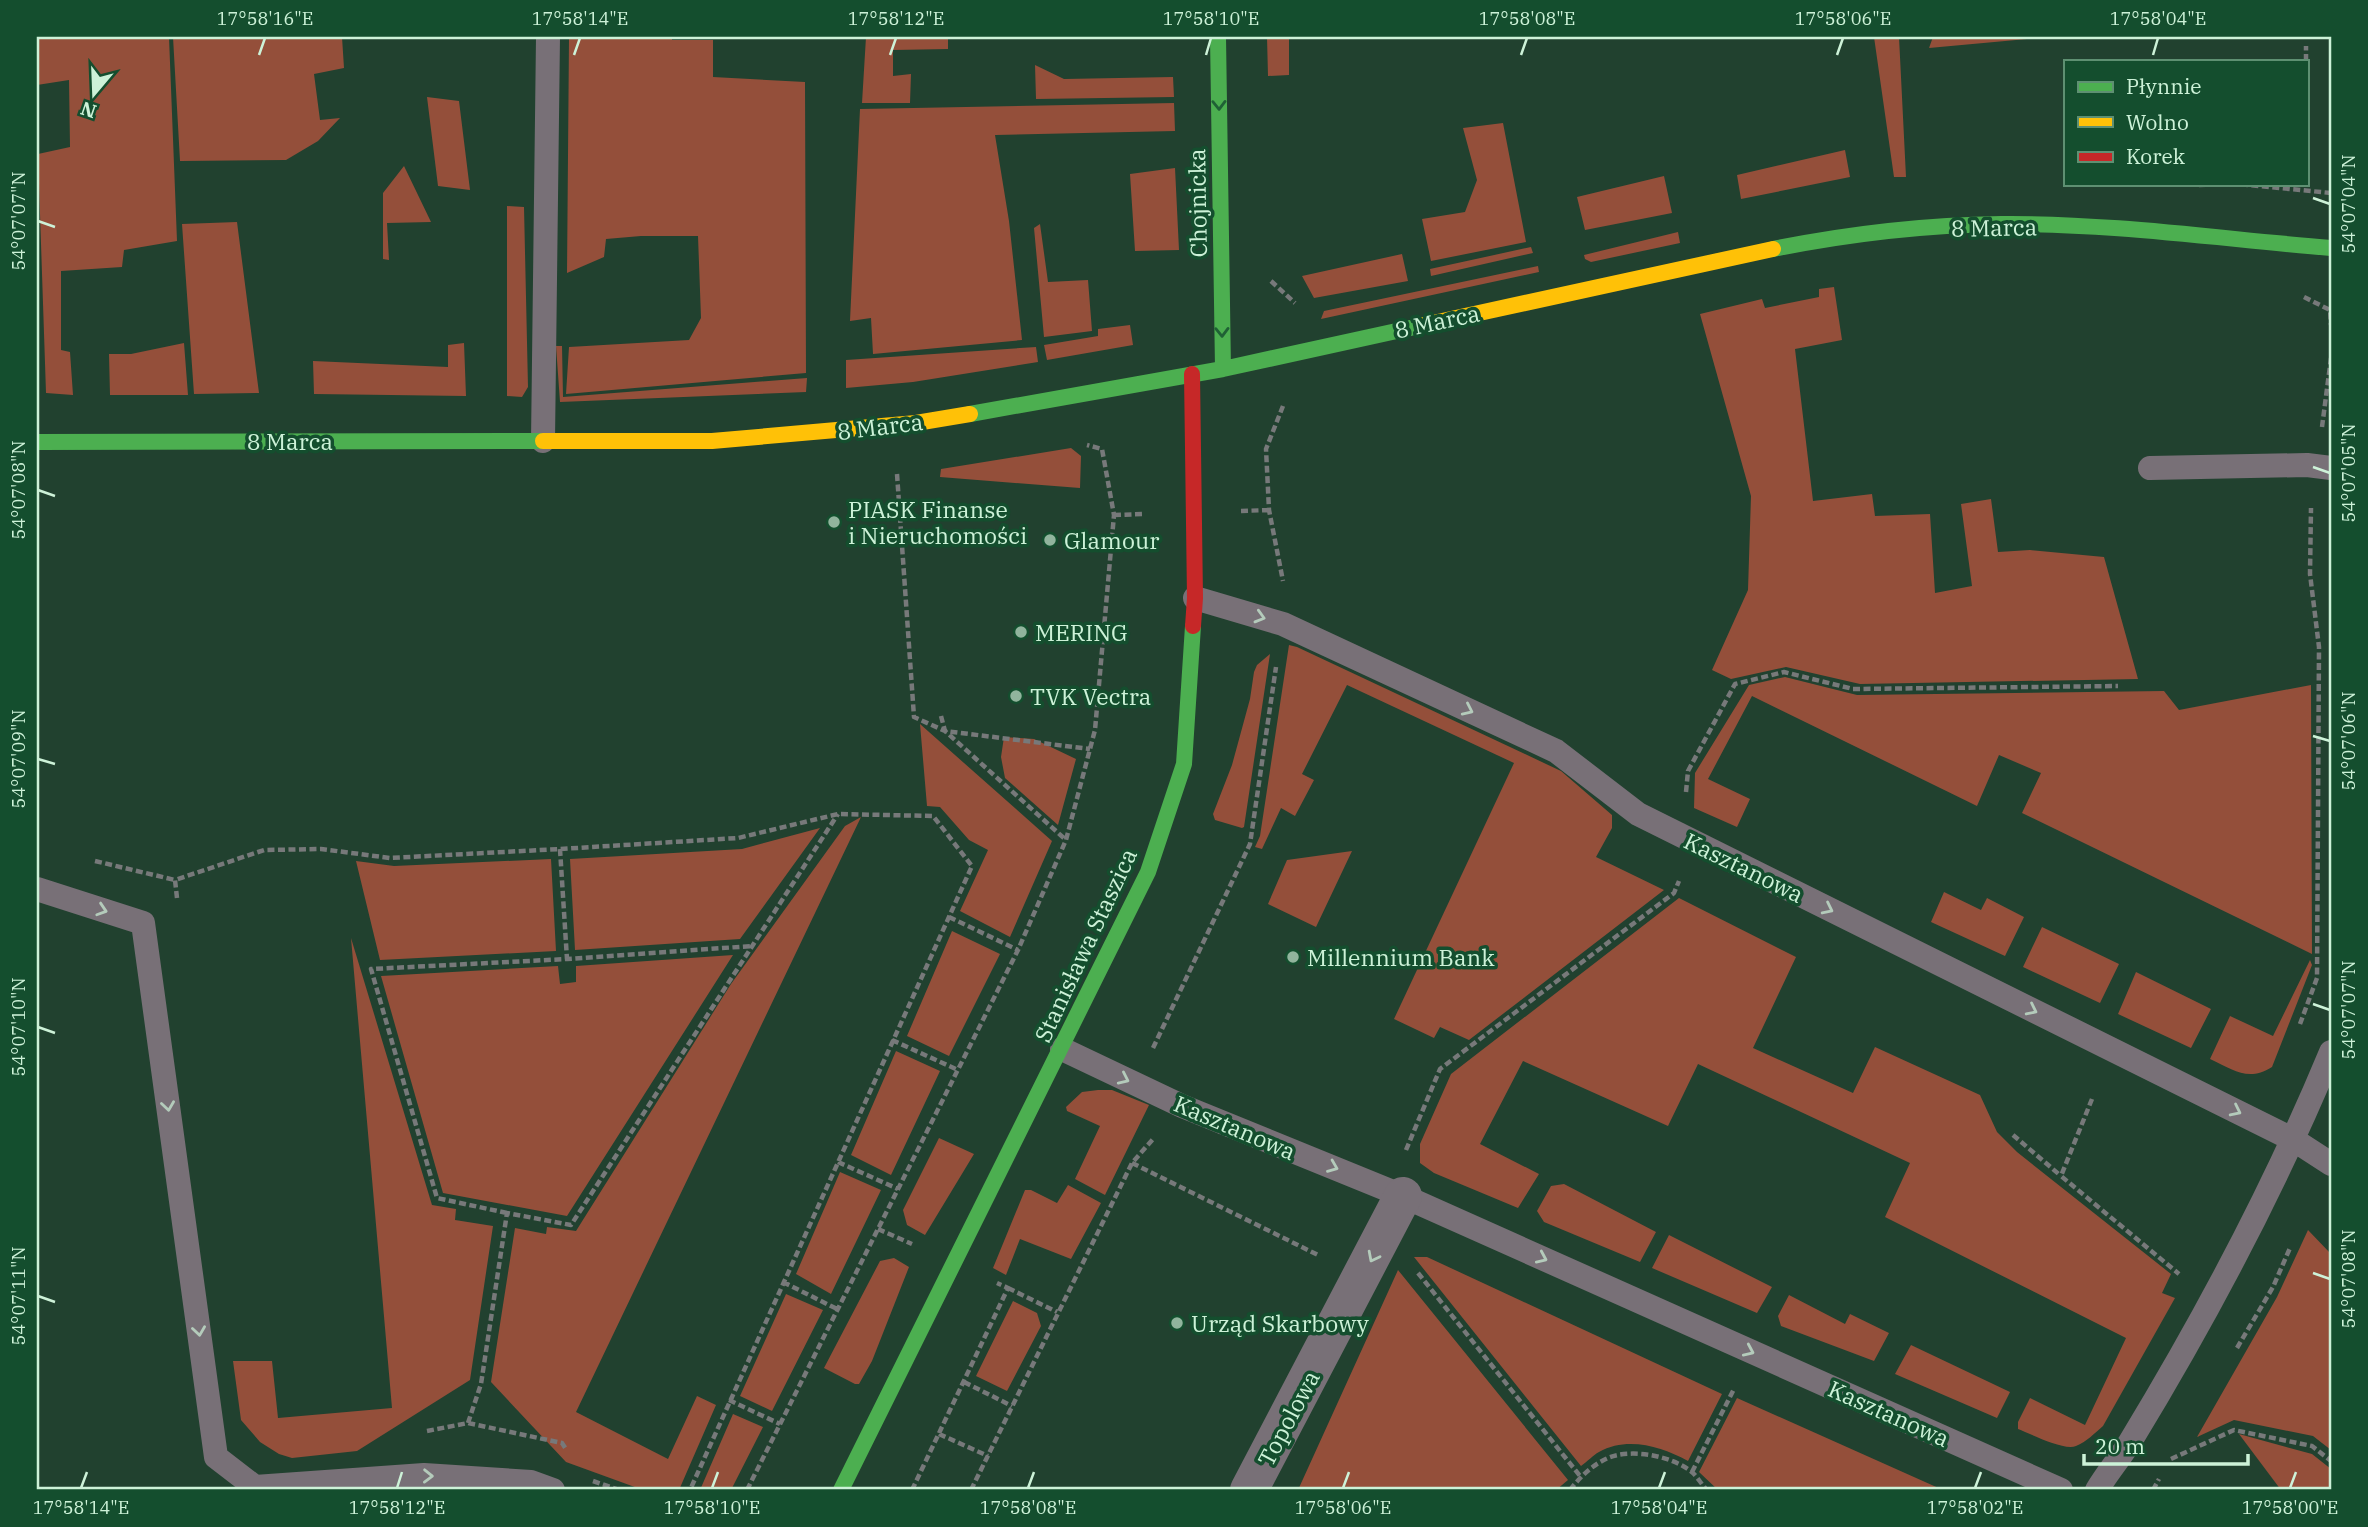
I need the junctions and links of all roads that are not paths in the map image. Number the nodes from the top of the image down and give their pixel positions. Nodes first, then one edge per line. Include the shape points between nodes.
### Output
1 (548, 37) edge
2 (1218, 37) edge
3 (2331, 248) edge
4 (1223, 369) junction
5 (1192, 373) junction
6 (543, 441) junction
7 (37, 442) edge
8 (2324, 467) edge
9 (2150, 468) dead end
10 (1195, 598) junction
11 (37, 889) edge
12 (1062, 1049) junction
13 (2331, 1052) edge
14 (2294, 1140) junction
15 (2331, 1164) edge
16 (1403, 1196) junction
17 (553, 1490) edge
18 (841, 1490) edge
19 (1249, 1490) edge
20 (2062, 1490) edge
21 (2097, 1490) edge

1 - 6 lane
2 -> 4 street, Chojnicka
3 - 4 street, 8 Marca via 2079,226 2000,224 1845,235
4 - 5 street, 8 Marca
5 - 6 street, 8 Marca via 916,423 835,432 712,442
5 - 10 street, Stanisława Staszica
6 - 7 street, 8 Marca
8 - 9 lane
10 - 12 street, Stanisława Staszica via 1184,764 1147,872
10 -> 14 lane, Kasztanowa via 1283,624 1556,751 1638,814
11 -> 17 lane via 143,923 216,1457 256,1487 424,1475 531,1482
12 -> 16 lane, Kasztanowa via 1182,1106
12 - 18 street, Stanisława Staszica
13 - 14 lane
14 - 15 lane, Kasztanowa
14 - 21 lane via 2200,1321
16 -> 19 street, Topolowa
16 -> 20 lane, Kasztanowa

